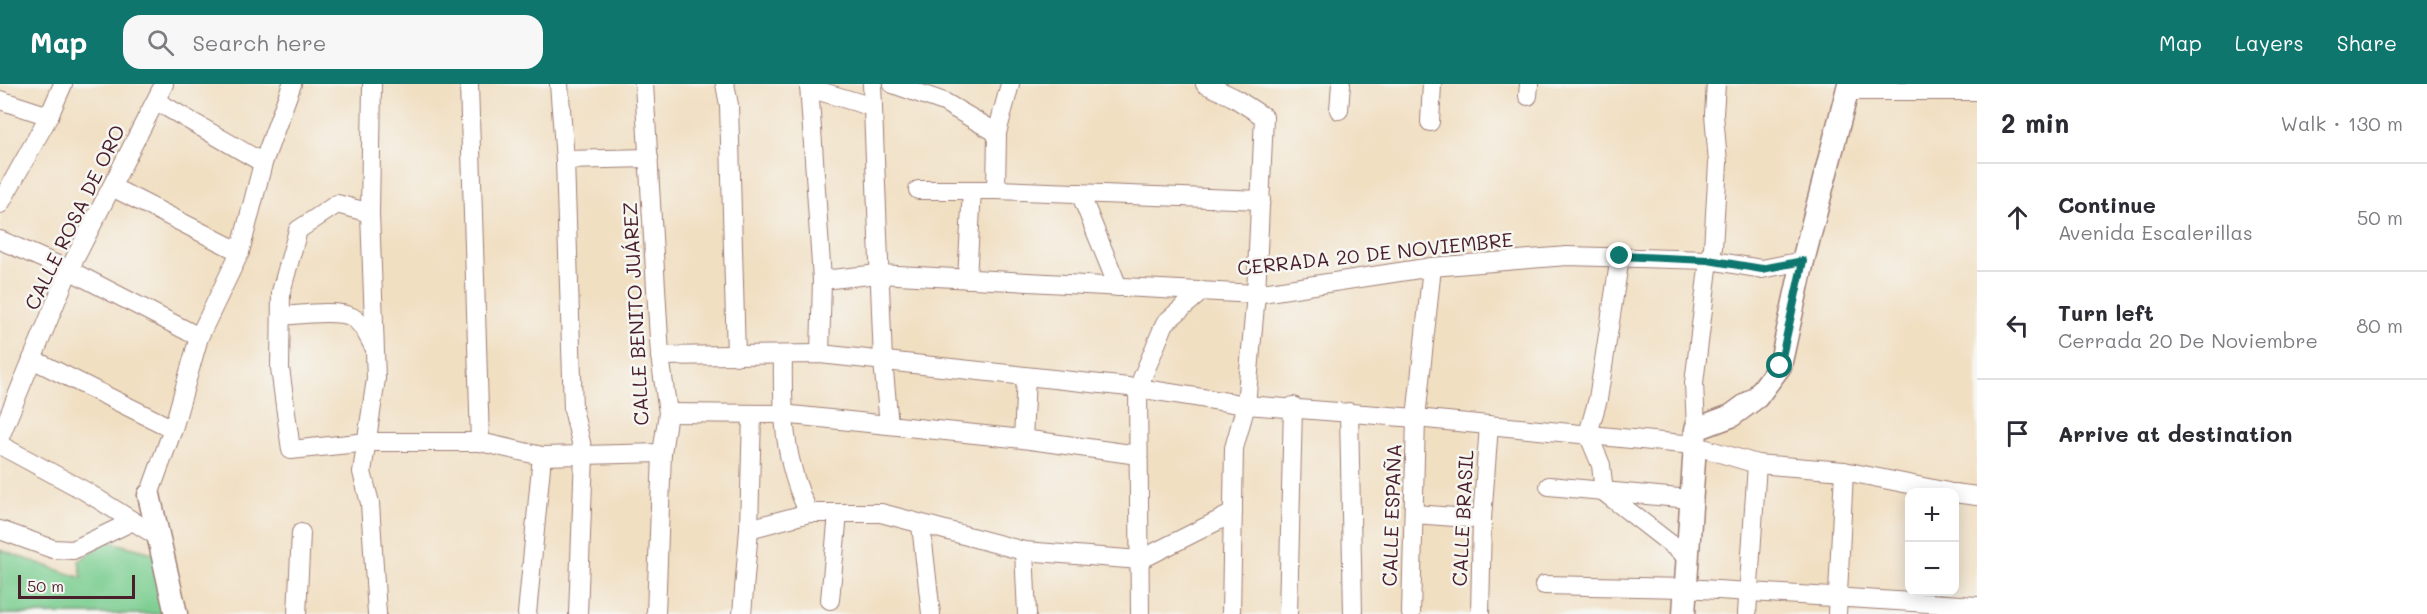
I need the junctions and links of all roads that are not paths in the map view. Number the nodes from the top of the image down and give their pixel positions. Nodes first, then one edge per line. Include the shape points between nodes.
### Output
1 (63, 84) edge
2 (164, 84) edge
3 (292, 84) edge
4 (372, 84) edge
5 (469, 84) edge
6 (559, 84) edge
7 (644, 84) edge
8 (725, 84) edge
9 (872, 84) edge
10 (893, 84) edge
11 (1010, 84) edge
12 (1205, 84) edge
13 (1341, 84) edge
14 (1432, 84) edge
15 (1716, 84) edge
16 (809, 86) edge
17 (1848, 88) edge
18 (1234, 91) edge
19 (1977, 91) edge
20 (0, 100) edge
21 (156, 101) junction
22 (873, 107) junction
23 (1339, 110) dead end
24 (49, 116) junction
25 (1430, 122) dead end
26 (997, 132) junction
27 (649, 158) junction
28 (565, 160) junction
29 (264, 163) junction
30 (112, 187) junction
31 (918, 190) dead end
32 (972, 190) junction
33 (996, 190) junction
34 (1080, 193) junction
35 (1261, 200) junction
36 (0, 204) edge
37 (370, 213) junction
38 (0, 240) edge
39 (240, 252) junction
40 (1620, 256) junction
41 (1708, 260) junction
42 (1803, 261) junction
43 (1432, 267) junction
44 (69, 270) junction
45 (879, 274) junction
46 (967, 279) junction
47 (822, 280) junction
48 (1118, 287) junction
49 (1202, 291) junction
50 (1256, 294) junction
51 (281, 316) junction
52 (200, 338) junction
53 (375, 349) junction
54 (820, 354) junction
55 (783, 355) junction
56 (660, 356) junction
57 (736, 356) junction
58 (32, 360) junction
59 (883, 361) junction
60 (1026, 377) junction
61 (1138, 388) junction
62 (1246, 405) junction
63 (1293, 406) junction
64 (1349, 412) junction
65 (668, 413) junction
66 (752, 414) junction
67 (782, 414) junction
68 (1416, 418) junction
69 (889, 425) junction
70 (1489, 425) junction
71 (173, 429) junction
72 (1588, 434) junction
73 (0, 437) edge
74 (1695, 437) junction
75 (1023, 439) junction
76 (368, 442) junction
77 (480, 442) junction
78 (0, 445) edge
79 (662, 453) junction
80 (1138, 455) junction
81 (542, 456) junction
82 (584, 456) junction
83 (1756, 464) junction
84 (1844, 471) junction
85 (1549, 486) dead end
86 (1918, 488) edge
87 (1604, 492) junction
88 (1959, 494) edge
89 (149, 495) joint
90 (1977, 496) edge
91 (1690, 499) junction
92 (809, 513) junction
93 (838, 513) junction
94 (1233, 513) junction
95 (1414, 514) junction
96 (1482, 519) junction
97 (134, 521) junction
98 (921, 525) junction
99 (749, 529) junction
100 (0, 531) edge
101 (301, 533) dead end
102 (160, 538) junction
103 (1024, 551) junction
104 (1686, 556) junction
105 (1140, 560) junction
106 (1544, 585) dead end
107 (1685, 588) junction
108 (1749, 593) junction
109 (830, 600) dead end
110 (1918, 602) edge
111 (1838, 606) edge
112 (1977, 606) edge
113 (176, 614) edge
114 (297, 614) edge
115 (378, 614) edge
116 (527, 614) edge
117 (578, 614) edge
118 (656, 614) edge
119 (742, 614) edge
120 (931, 614) edge
121 (1027, 614) edge
122 (1140, 614) edge
123 (1231, 614) edge
124 (1288, 614) edge
125 (1353, 614) edge
126 (1410, 614) edge
127 (1480, 614) edge
128 (1684, 614) edge
129 (1748, 614) edge

1 - 24 street
2 - 21 street, CALLE ROSA DE ORO
3 - 29 street
4 - 37 street
5 - 77 street
6 - 28 street
7 - 27 street, CALLE BENITO JUÁREZ
8 - 57 street via 729,105
9 - 22 street
10 - 26 street via 944,102
11 - 26 street
12 - 18 street
13 - 23 street
14 - 25 street
15 - 41 street via 1718,163 1713,248
16 - 22 street
16 - 47 street
17 - 19 street
17 - 42 main road
18 - 35 street via 1264,117
20 - 24 street
21 - 29 street
21 - 30 street, CALLE ROSA DE ORO
22 - 45 street
24 - 36 street
26 - 33 street
27 - 28 street
27 - 56 street, CALLE BENITO JUÁREZ
28 - 82 street via 573,409
29 - 39 street
30 - 39 street
30 - 44 street, CALLE ROSA DE ORO
31 - 32 street
32 - 33 street
32 - 46 street
33 - 34 street
34 - 35 street
34 - 48 street
35 - 50 street
37 - 51 street via 337,204 298,230 281,292
37 - 53 street
38 - 44 street
39 - 52 street
40 - 41 street, CERRADA 20 DE NOVIEMBRE
40 - 43 street, CERRADA 20 DE NOVIEMBRE via 1568,256
40 - 72 street via 1598,399
41 - 42 street, CERRADA 20 DE NOVIEMBRE via 1762,269
41 - 74 street via 1694,383
42 - 74 main road via 1780,366 1757,397
43 - 50 street, CERRADA 20 DE NOVIEMBRE
43 - 68 street, CALLE ESPAÑA
44 - 52 street
44 - 58 street, CALLE ROSA DE ORO
45 - 46 street, CERRADA 20 DE NOVIEMBRE
45 - 47 street, CERRADA 20 DE NOVIEMBRE
45 - 59 street
46 - 48 street, CERRADA 20 DE NOVIEMBRE
47 - 54 street
48 - 49 street, CERRADA 20 DE NOVIEMBRE
49 - 50 street, CERRADA 20 DE NOVIEMBRE
49 - 61 street via 1165,323
50 - 62 street
51 - 53 street via 352,317
51 - 76 street via 280,368 291,450
52 - 71 street
53 - 76 street via 376,379
54 - 55 street
54 - 59 street
55 - 57 street
55 - 67 street
56 - 57 street
56 - 65 street, CALLE BENITO JUÁREZ
58 - 71 street
58 - 73 street, CALLE ROSA DE ORO
59 - 60 street
59 - 69 street
60 - 61 street
60 - 75 street
61 - 62 street
61 - 80 street
62 - 63 street
62 - 94 street via 1234,448
63 - 64 street
63 - 124 street
64 - 68 street
64 - 125 street
65 - 66 street
65 - 79 street, CALLE BENITO JUÁREZ
66 - 67 street
66 - 99 street
67 - 69 street
67 - 92 street via 797,489
68 - 70 street
68 - 95 street, CALLE ESPAÑA
69 - 75 street
70 - 72 street
70 - 96 street, CALLE BRASIL
71 - 89 street
72 - 74 street
72 - 87 street via 1601,465
74 - 83 street
74 - 91 main road
75 - 80 street
76 - 77 street
76 - 115 street via 362,472 370,503
77 - 81 street
78 - 97 street
79 - 82 street
79 - 118 street, CALLE BENITO JUÁREZ
80 - 105 street
81 - 82 street
81 - 116 street
82 - 117 street
83 - 84 street
83 - 108 street
84 - 86 street
84 - 111 street
85 - 87 street
87 - 91 street
87 - 104 street
88 - 90 street
89 - 102 main road
91 - 104 main road
92 - 93 street
92 - 99 street
93 - 98 street via 881,513
93 - 109 street
94 - 105 street
94 - 123 street
95 - 96 street
95 - 126 street, CALLE ESPAÑA
96 - 127 street, CALLE BRASIL
97 - 100 street via 73,550 52,549
97 - 102 street
98 - 103 street
98 - 120 street
99 - 119 street
101 - 114 street
102 - 113 main road
103 - 105 street
103 - 121 street
104 - 107 main road
105 - 122 street
106 - 107 street
107 - 108 street
107 - 128 main road
108 - 111 street
108 - 129 street
110 - 111 street
110 - 112 street

